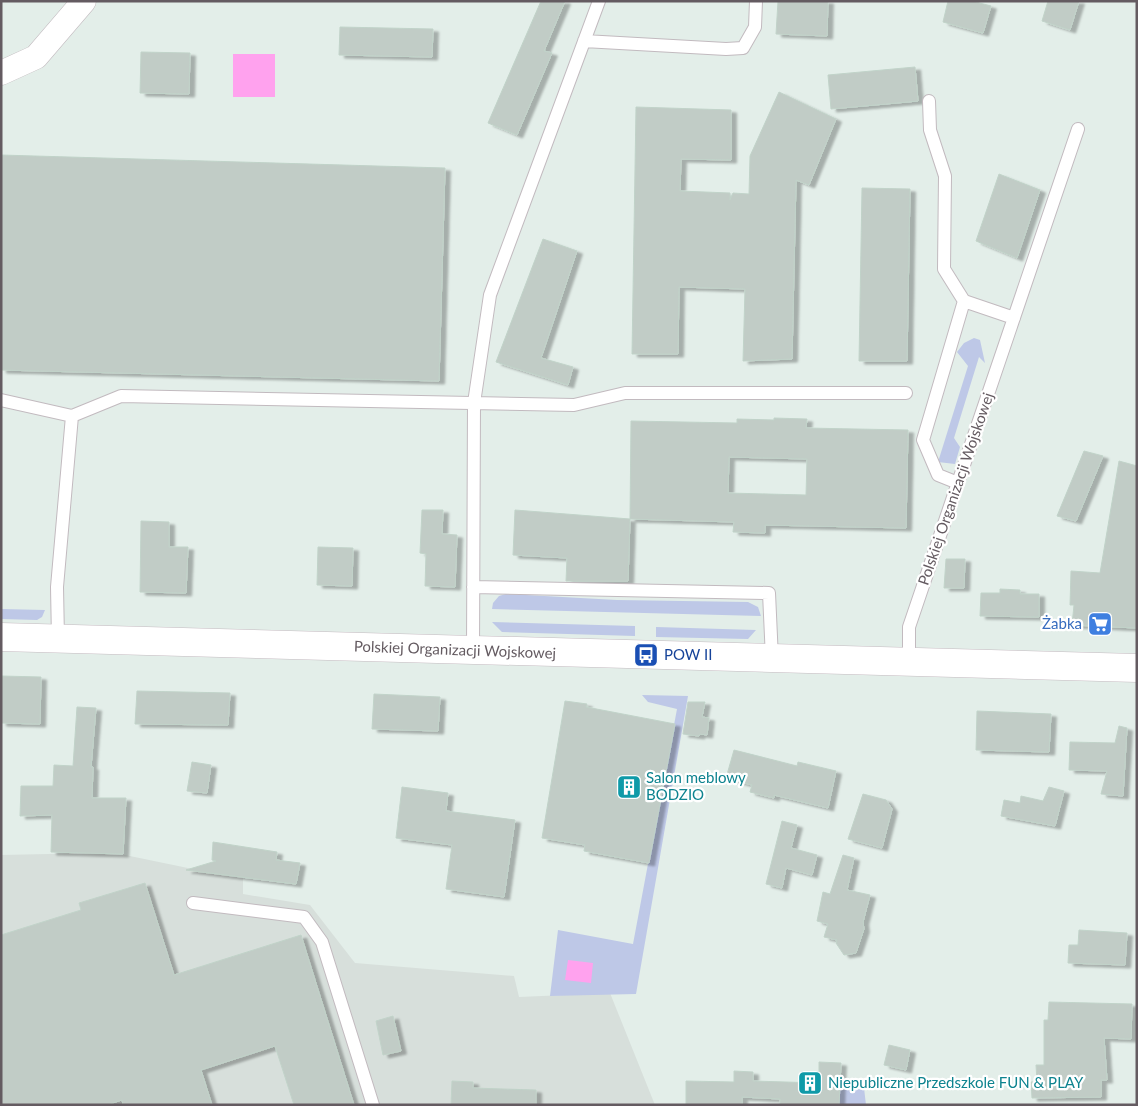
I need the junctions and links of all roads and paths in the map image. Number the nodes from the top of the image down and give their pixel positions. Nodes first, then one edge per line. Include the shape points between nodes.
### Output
1 (84, 1) edge
2 (599, 1) edge
3 (756, 1) edge
4 (584, 41) junction
5 (1, 73) edge
6 (928, 101) dead end
7 (1078, 129) dead end
8 (964, 301) junction
9 (1014, 318) junction
10 (906, 393) dead end
11 (1, 400) edge
12 (474, 403) junction
13 (72, 416) junction
14 (958, 483) junction
15 (473, 587) junction
16 (1, 637) edge
17 (58, 639) junction
18 (473, 650) junction
19 (772, 658) junction
20 (909, 662) junction
21 (1137, 668) edge
22 (193, 904) dead end
23 (373, 1105) edge

1 - 5 street via 36,57
2 - 4 lane
3 - 4 lane via 755,28 743,48
4 - 12 lane via 490,295
6 - 8 lane via 930,130 945,176 944,269
7 - 9 lane, Polskiej Organizacji Wojskowej
8 - 9 lane
8 - 14 lane via 923,440 938,475
9 - 14 lane, Polskiej Organizacji Wojskowej
10 - 12 lane via 624,393 574,406
11 - 13 lane
12 - 13 lane via 121,396
12 - 15 lane
13 - 17 lane via 57,587
14 - 20 lane, Polskiej Organizacji Wojskowej via 909,627
15 - 18 lane
15 - 19 lane via 769,593
16 - 17 main road, Polskiej Organizacji Wojskowej
17 - 18 main road, Polskiej Organizacji Wojskowej
18 - 19 main road, Polskiej Organizacji Wojskowej
19 - 20 main road, Polskiej Organizacji Wojskowej
20 - 21 main road, Polskiej Organizacji Wojskowej
22 - 23 lane via 304,917 322,942

